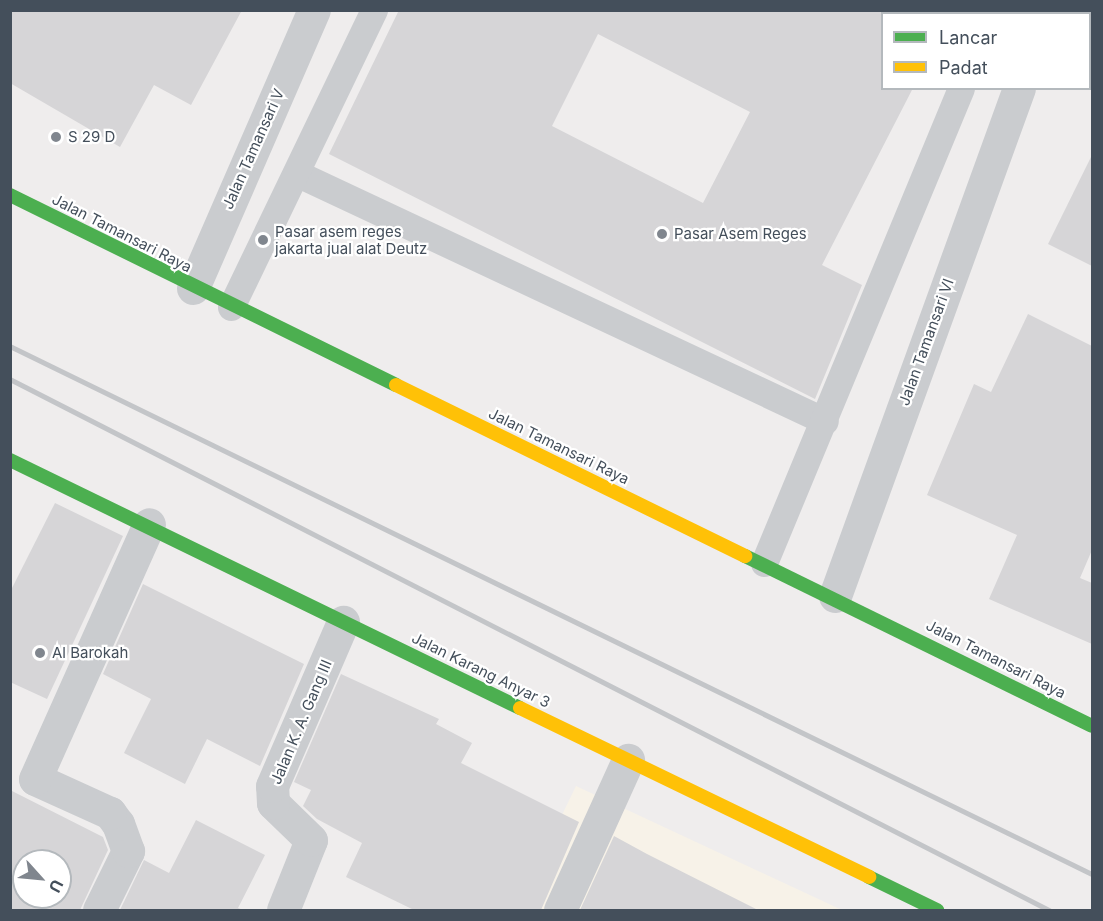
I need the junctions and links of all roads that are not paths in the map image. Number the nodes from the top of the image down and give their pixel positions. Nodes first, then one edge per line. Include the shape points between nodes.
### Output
1 (314, 10) edge
2 (374, 10) edge
3 (960, 90) edge
4 (1018, 90) edge
5 (296, 173) junction
6 (10, 195) edge
7 (193, 288) junction
8 (231, 307) junction
9 (825, 421) junction
10 (10, 460) edge
11 (149, 524) junction
12 (765, 563) junction
13 (835, 596) junction
14 (343, 622) junction
15 (1092, 726) edge
16 (628, 760) junction
17 (23, 776) edge
18 (99, 910) edge
19 (283, 910) edge
20 (560, 910) edge
21 (937, 910) edge

1 - 7 street, Jalan Tamansari V
2 - 5 lane
3 - 9 lane
4 - 13 street, Jalan Tamansari VI
5 - 8 lane
5 - 9 lane
6 - 7 street, Jalan Tamansari Raya
7 - 8 street, Jalan Tamansari Raya
8 - 12 street, Jalan Tamansari Raya
9 - 12 lane
10 - 11 street, Jalan Karang Anyar 3
11 - 14 street, Jalan Karang Anyar 3
11 - 17 street
12 - 13 street, Jalan Tamansari Raya
13 - 15 street, Jalan Tamansari Raya
14 - 16 street, Jalan Karang Anyar 3
14 - 19 street, Jalan K. A. Gang III via 272,786 273,803 311,840
16 - 20 street
16 - 21 street, Jalan Karang Anyar 3
17 - 18 street via 110,813 118,824 128,851

